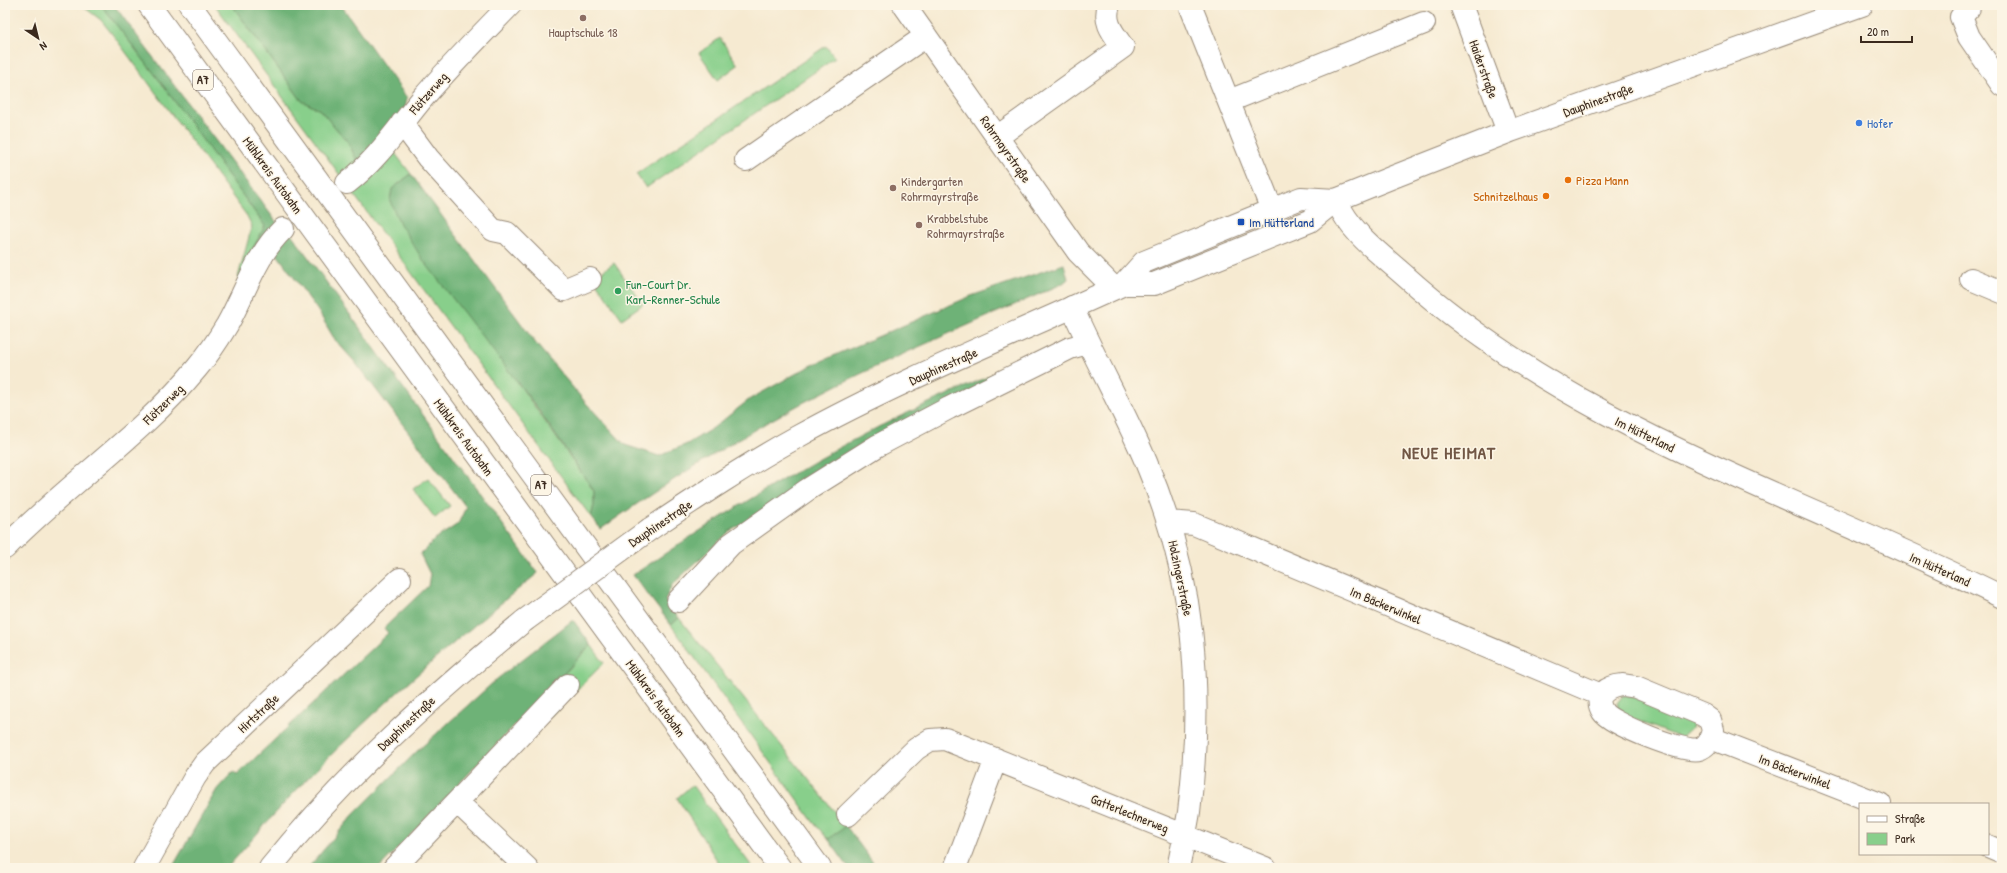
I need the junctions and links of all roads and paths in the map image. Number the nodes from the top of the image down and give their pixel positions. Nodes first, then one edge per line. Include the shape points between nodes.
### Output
1 (149, 5) edge
2 (190, 5) edge
3 (510, 5) edge
4 (904, 5) edge
5 (1110, 5) edge
6 (1461, 5) edge
7 (1862, 5) edge
8 (1195, 7) edge
9 (1969, 8) dead end
10 (1424, 23) dead end
11 (926, 36) junction
12 (2002, 85) edge
13 (1229, 102) junction
14 (402, 123) junction
15 (1508, 132) junction
16 (997, 137) junction
17 (746, 160) dead end
18 (347, 183) dead end
19 (1336, 200) junction
20 (1272, 210) junction
21 (284, 229) dead end
22 (590, 279) dead end
23 (1971, 279) dead end
24 (1119, 286) junction
25 (2002, 292) edge
26 (1072, 307) junction
27 (1088, 343) junction
28 (1168, 522) junction
29 (5, 548) edge
30 (400, 579) dead end
31 (2002, 597) edge
32 (678, 601) dead end
33 (568, 685) dead end
34 (1601, 695) junction
35 (1711, 738) junction
36 (996, 759) junction
37 (457, 802) junction
38 (1877, 803) edge
39 (848, 815) dead end
40 (1184, 835) junction
41 (1989, 846) edge
42 (2002, 852) edge
43 (144, 868) edge
44 (270, 868) edge
45 (394, 868) edge
46 (527, 868) edge
47 (780, 868) edge
48 (820, 868) edge
49 (955, 868) edge
50 (1178, 868) edge
51 (1265, 868) edge

1 - 47 main road, Mühlkreis Autobahn / A7
2 - 48 main road, A7
3 - 14 main road, Flötzerweg
4 - 11 main road, Rohrmayrstraße
5 - 16 main road via 1107,21 1122,47
6 - 15 main road, Haiderstraße
7 - 15 main road, Dauphinestraße
8 - 13 main road
9 - 12 main road via 1961,17 1969,37
10 - 13 main road
11 - 16 main road, Rohrmayrstraße
11 - 17 main road
13 - 20 main road
14 - 18 main road, Flötzerweg via 362,172
14 - 22 main road via 428,158 492,230 507,233 564,290
15 - 19 main road, Dauphinestraße
16 - 24 main road, Rohrmayrstraße via 1078,252
19 - 20 main road, Dauphinestraße via 1301,198
19 - 24 main road, Dauphinestraße via 1310,221 1154,284
19 - 31 main road, Im Hütterland via 1355,231 1417,287 1487,340 1569,393 1634,429
20 - 24 main road, Dauphinestraße via 1144,262
21 - 29 main road, Flötzerweg via 260,257 208,356 137,430 52,502
23 - 25 main road
24 - 26 main road, Dauphinestraße
26 - 27 main road, Holzingerstraße
26 - 44 main road, Dauphinestraße, bridge via 889,390 797,437 718,484 650,529 524,621 456,677 392,735 339,789
27 - 28 main road, Holzingerstraße via 1140,447
27 - 32 main road via 1070,348 949,408 877,446 813,486 731,544
28 - 34 main road, Im Bäckerwinkel via 1194,524
28 - 40 main road, Holzingerstraße via 1187,596 1194,638 1196,676 1194,760
30 - 43 main road, Hirtstraße via 205,763
33 - 37 main road
34 - 35 main road via 1611,686 1636,687 1703,715 1712,724
34 - 35 main road via 1600,703 1604,712 1620,725 1686,750 1698,750 1707,745
35 - 38 main road, Im Bäckerwinkel
36 - 39 main road, Gatterlechnerweg via 945,739 930,740 916,749
36 - 40 main road, Gatterlechnerweg
36 - 49 main road
37 - 45 main road
37 - 46 main road
40 - 50 main road, Holzingerstraße
40 - 51 main road, Gatterlechnerweg
41 - 42 main road

